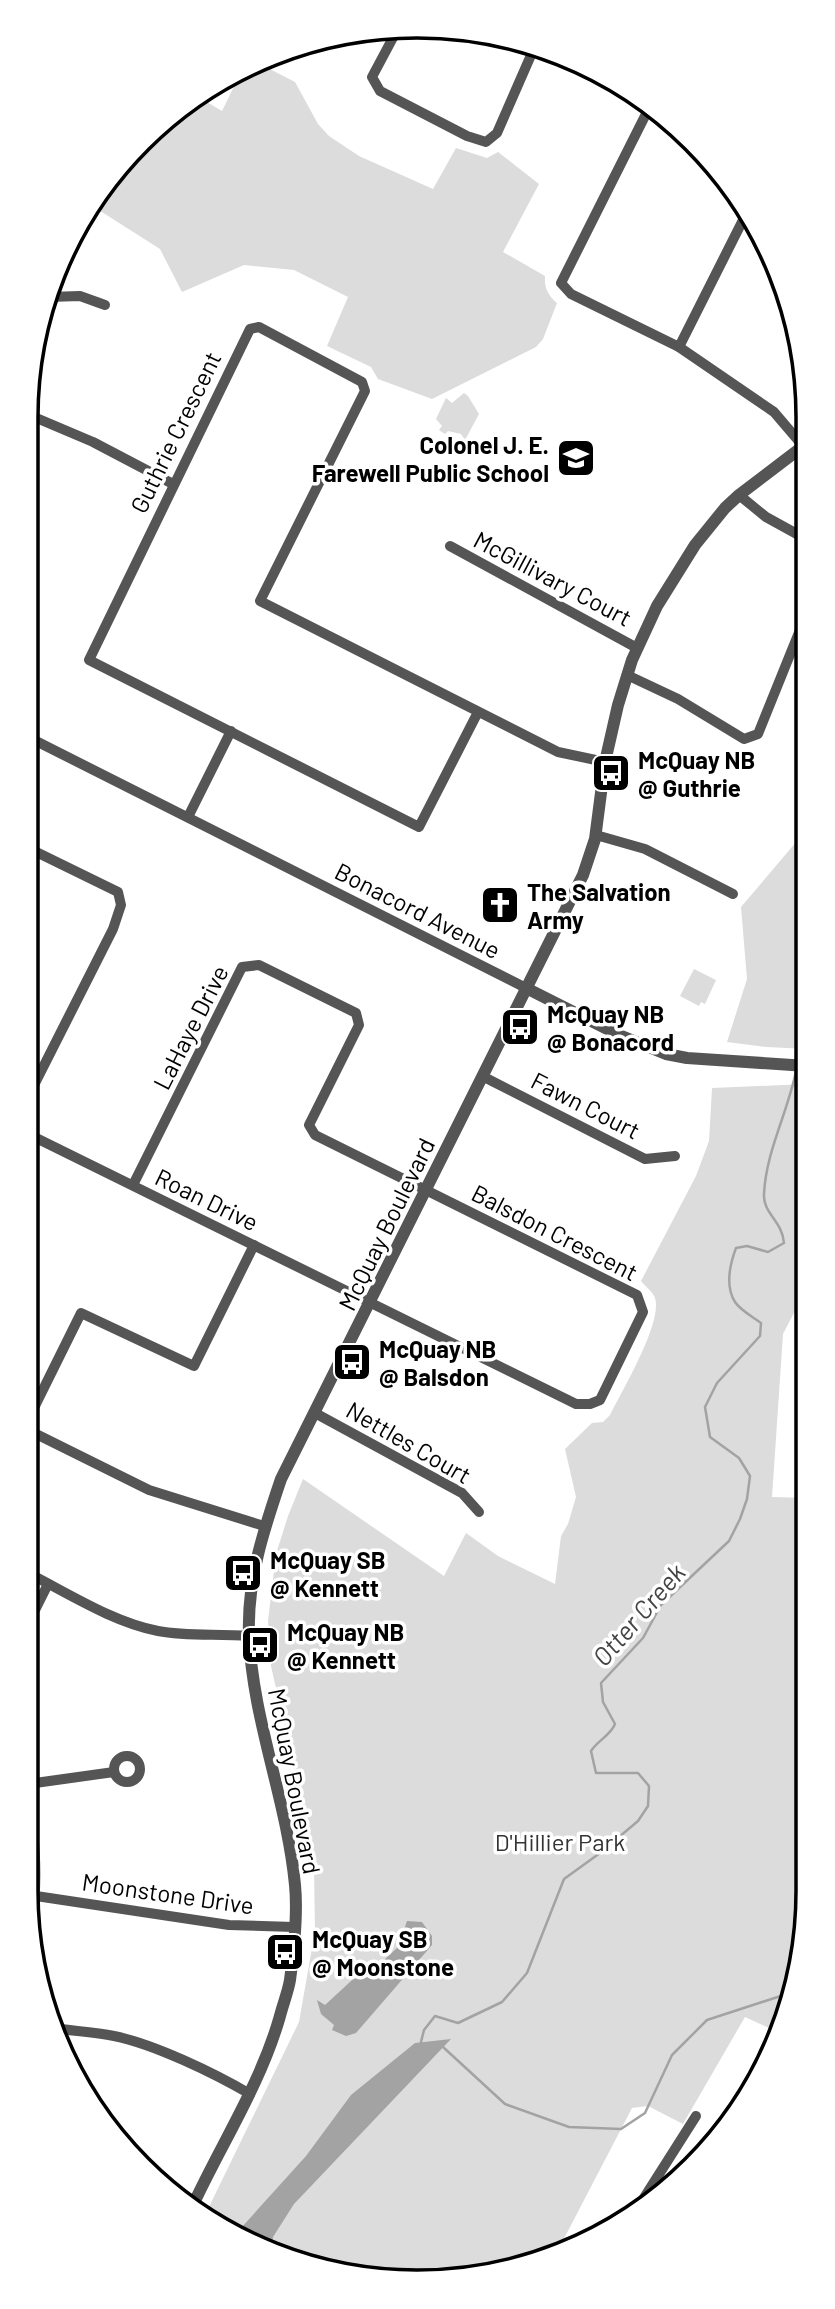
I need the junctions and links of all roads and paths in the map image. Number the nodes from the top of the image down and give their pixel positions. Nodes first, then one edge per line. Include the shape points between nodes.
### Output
1 (392, 39) edge
2 (531, 56) edge
3 (645, 115) edge
4 (742, 222) edge
5 (59, 297) edge
6 (105, 305) dead end
7 (679, 347) junction
8 (38, 419) edge
9 (796, 436) edge
10 (796, 451) edge
11 (173, 484) junction
12 (739, 495) junction
13 (796, 534) edge
14 (450, 546) dead end
15 (796, 640) edge
16 (637, 648) junction
17 (627, 675) junction
18 (478, 712) junction
19 (231, 731) junction
20 (38, 742) edge
21 (605, 762) junction
22 (188, 817) junction
23 (596, 835) junction
24 (38, 852) edge
25 (733, 894) dead end
26 (526, 988) junction
27 (796, 1065) edge
28 (482, 1076) junction
29 (38, 1077) edge
30 (38, 1139) edge
31 (675, 1156) dead end
32 (133, 1185) junction
33 (425, 1190) junction
34 (254, 1245) junction
35 (370, 1302) junction
36 (38, 1401) edge
37 (315, 1413) junction
38 (38, 1432) edge
39 (480, 1512) dead end
40 (264, 1526) junction
41 (38, 1579) edge
42 (48, 1584) junction
43 (38, 1604) edge
44 (249, 1636) junction
45 (114, 1772) dead end
46 (38, 1783) edge
47 (38, 1896) edge
48 (294, 1927) junction
49 (65, 2030) edge
50 (250, 2094) junction
51 (696, 2116) dead end
52 (647, 2192) edge
53 (196, 2199) edge

1 - 2 street via 372,77 380,91 486,142 497,133
3 - 7 street via 561,283 571,294
4 - 7 street
5 - 6 street via 80,296
7 - 9 street via 774,412
8 - 11 street
10 - 12 street, McQuay Boulevard
11 - 18 street, Guthrie Crescent via 250,329 259,327 362,382 365,391 260,601
11 - 19 street, Guthrie Crescent via 89,660
12 - 13 street
12 - 16 street, McQuay Boulevard via 679,569
14 - 16 street, McGillivary Court
15 - 17 street via 758,734 744,739
16 - 17 street, McQuay Boulevard
17 - 21 street, McQuay Boulevard
18 - 19 street, Guthrie Crescent via 419,827
18 - 21 street, Guthrie Crescent via 558,752
19 - 22 street
20 - 22 street, Bonacord Avenue
21 - 23 street, McQuay Boulevard
22 - 26 street, Bonacord Avenue
23 - 25 street via 645,849
23 - 26 street, McQuay Boulevard via 583,875
24 - 29 street via 118,892 121,905
26 - 27 street, Bonacord Avenue via 630,1041 666,1054
26 - 28 street, McQuay Boulevard
28 - 31 street, Fawn Court via 645,1159
28 - 33 street, McQuay Boulevard
30 - 32 street, Roan Drive
32 - 33 street, LaHaye Drive via 242,967 259,965 356,1013 359,1025 309,1125 315,1135
32 - 34 street, Roan Drive
33 - 35 street, McQuay Boulevard
33 - 35 street, Balsdon Crescent via 637,1295 643,1312 600,1400 576,1404
34 - 35 street, Roan Drive
34 - 36 street via 194,1366 81,1313
35 - 37 street, McQuay Boulevard
37 - 39 street, Nettles Court via 462,1493
37 - 40 street, McQuay Boulevard via 281,1479
38 - 40 street via 149,1490
40 - 44 street, McQuay Boulevard
41 - 42 street
42 - 43 street
42 - 44 street via 131,1624 160,1632
44 - 48 street, McQuay Boulevard via 255,1686 288,1835 295,1886
45 - 46 street
47 - 48 street, Moonstone Drive via 229,1925
48 - 50 street, McQuay Boulevard via 290,1983 271,2047
49 - 50 street via 146,2045
50 - 53 street, McQuay Boulevard
51 - 52 street

